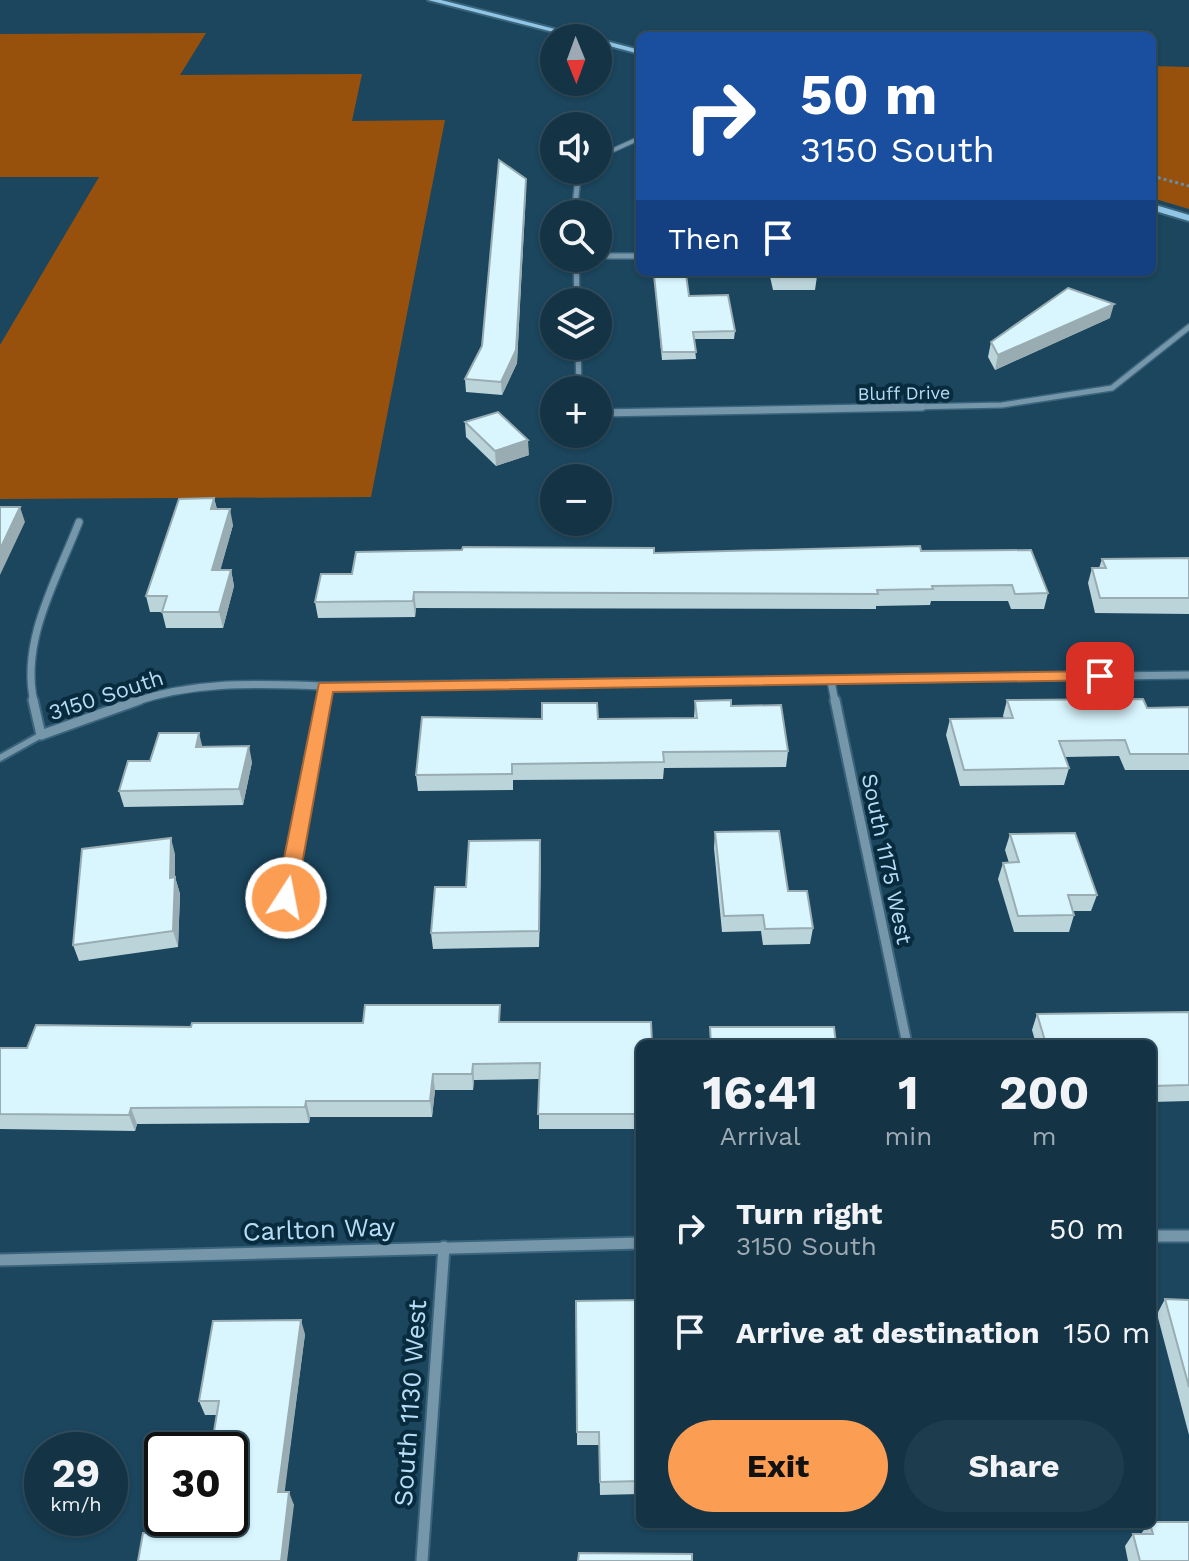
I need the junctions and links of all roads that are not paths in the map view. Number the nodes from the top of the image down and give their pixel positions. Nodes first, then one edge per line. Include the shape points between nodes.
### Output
1 (432, 0) edge
2 (540, 27) edge
3 (612, 45) edge
4 (636, 51) edge
5 (636, 140) edge
6 (612, 151) edge
7 (1156, 208) edge
8 (1189, 218) edge
9 (612, 256) edge
10 (636, 256) edge
11 (1189, 327) edge
12 (612, 413) edge
13 (79, 522) dead end
14 (1189, 675) edge
15 (831, 681) junction
16 (325, 686) junction
17 (41, 735) junction
18 (0, 758) edge
19 (286, 898) dead end
20 (906, 1040) edge
21 (1156, 1236) edge
22 (1189, 1236) edge
23 (636, 1243) edge
24 (444, 1247) junction
25 (0, 1260) edge
26 (422, 1561) edge

1 - 2 main road
3 - 4 main road
5 - 6 street
7 - 8 main road
9 - 10 street
11 - 12 street, Bluff Drive via 1112,388 1040,401
13 - 17 street via 31,647 28,678
14 - 15 street, 3150 South
15 - 16 street, 3150 South
15 - 20 street, South 1175 West
16 - 17 street, 3150 South via 226,683 163,692
16 - 19 street
17 - 18 lane
21 - 22 street
23 - 24 street, Carlton Way
24 - 25 street, Carlton Way
24 - 26 street, South 1130 West

